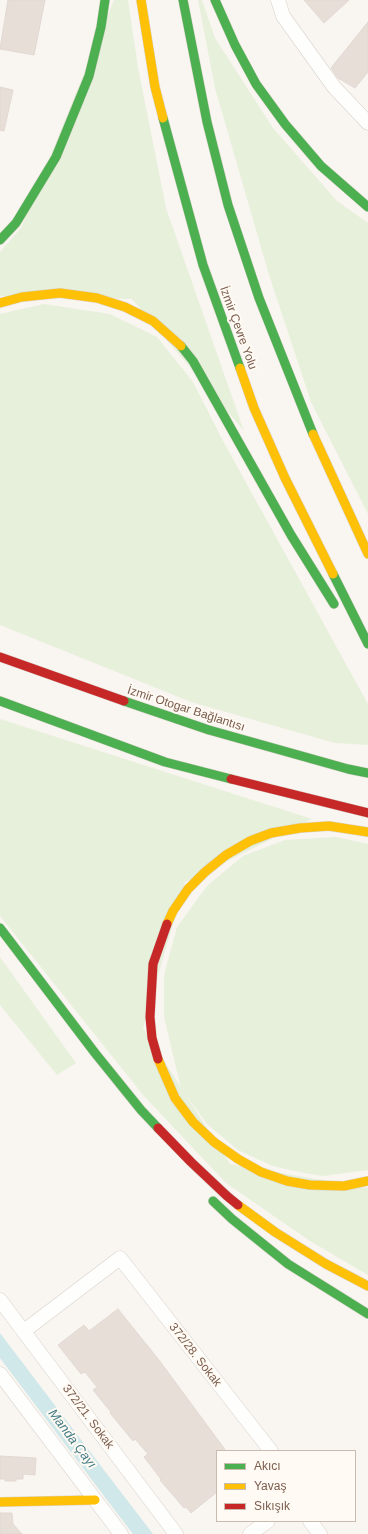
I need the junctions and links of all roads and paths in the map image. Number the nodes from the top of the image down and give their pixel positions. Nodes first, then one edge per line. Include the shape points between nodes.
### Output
1 (105, 0) edge
2 (141, 0) edge
3 (183, 0) edge
4 (215, 0) edge
5 (278, 0) edge
6 (368, 123) edge
7 (368, 207) edge
8 (0, 240) edge
9 (0, 303) edge
10 (368, 554) edge
11 (340, 614) dead end
12 (356, 641) dead end
13 (368, 644) edge
14 (20, 654) dead end
15 (364, 654) dead end
16 (0, 657) edge
17 (58, 679) junction
18 (0, 700) edge
19 (368, 773) edge
20 (368, 813) edge
21 (368, 832) edge
22 (0, 928) edge
23 (141, 1110) junction
24 (172, 1156) dead end
25 (368, 1181) edge
26 (206, 1194) dead end
27 (368, 1286) edge
28 (0, 1300) edge
29 (368, 1314) edge
30 (24, 1331) junction
31 (0, 1374) edge
32 (270, 1450) edge
33 (95, 1500) junction
34 (0, 1502) edge
35 (267, 1522) edge
36 (311, 1522) edge
37 (120, 1534) edge
38 (176, 1534) edge
39 (250, 1534) edge
40 (320, 1534) edge

1 - 8 main road via 89,76 56,157 16,223
2 - 13 main road, İzmir Çevre Yolu via 155,87 203,265 254,408 285,478
3 - 10 main road via 207,122 228,205 258,298 316,442
4 - 7 main road via 256,84 285,124 321,166
5 - 6 street via 283,16 334,87
9 - 11 main road via 22,297 60,293 97,298 125,307 153,321 176,342 193,361
12 - 15 main road
14 - 17 main road
16 - 17 main road, İzmir Otogar Bağlantısı
17 - 19 main road, İzmir Otogar Bağlantısı via 208,730
18 - 20 main road via 165,762
21 - 25 main road via 329,826 271,833 250,841 226,855 205,872 188,889 164,930 153,964 150,1017 152,1038 161,1068 176,1098 193,1122 214,1142 261,1172 286,1181 344,1186
22 - 23 main road
23 - 24 main road
23 - 27 main road via 227,1196 275,1232 326,1264
26 - 29 main road via 232,1219 288,1264
28 - 30 street, 372/21. Sokak
30 - 32 street, 372/28. Sokak via 120,1258
30 - 38 street, 372/21. Sokak
31 - 33 street
33 - 34 main road
33 - 37 street
35 - 39 street
36 - 40 street

